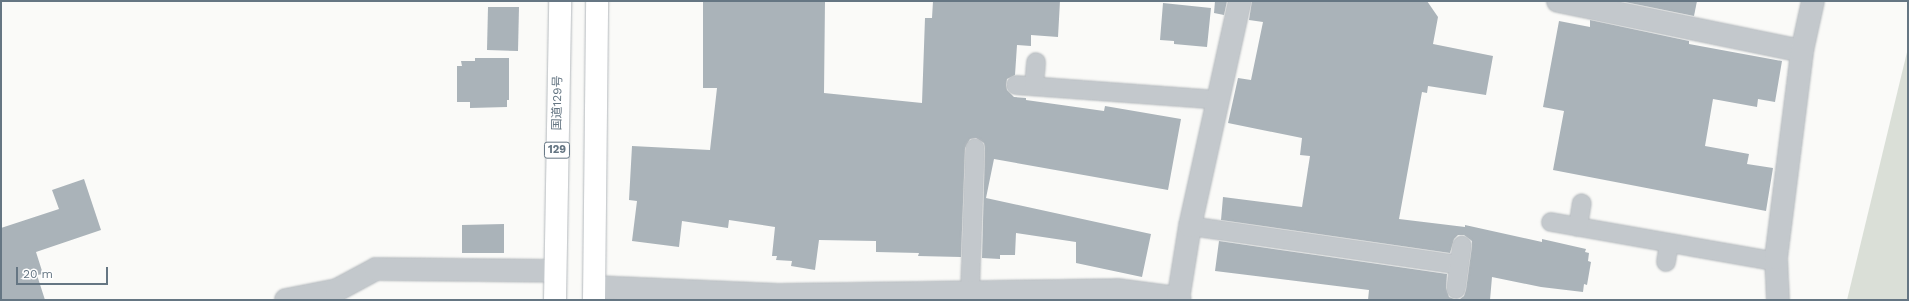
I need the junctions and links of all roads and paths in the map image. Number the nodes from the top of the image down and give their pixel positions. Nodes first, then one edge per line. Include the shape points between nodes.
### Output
1 (560, 1) edge
2 (597, 1) edge
3 (1240, 1) edge
4 (1558, 1) edge
5 (1813, 1) edge
6 (1802, 51) junction
7 (1036, 62) dead end
8 (1016, 85) dead end
9 (1034, 86) junction
10 (1218, 100) junction
11 (975, 148) dead end
12 (1582, 203) dead end
13 (1551, 222) dead end
14 (1190, 226) junction
15 (1578, 227) junction
16 (1669, 243) junction
17 (1462, 244) dead end
18 (1666, 262) dead end
19 (1776, 262) junction
20 (1458, 265) junction
21 (555, 271) junction
22 (1456, 288) dead end
23 (970, 291) junction
24 (594, 293) edge
25 (1179, 299) edge
26 (286, 300) edge
27 (555, 300) edge
28 (1778, 300) edge

1 - 21 highway, 国道129号 / 129
2 - 24 highway
3 - 10 street
4 - 6 street
5 - 6 street
6 - 19 street
7 - 9 lane
8 - 9 lane
9 - 10 lane
10 - 14 street
11 - 23 lane
12 - 15 lane
13 - 15 lane
14 - 20 lane
14 - 25 street
15 - 16 lane
16 - 18 lane
16 - 19 lane
17 - 20 lane
19 - 28 street
20 - 22 lane
21 - 26 street via 376,269 337,290
21 - 27 highway, 国道129号 / 129
23 - 24 street via 778,295
23 - 25 street via 1117,290

